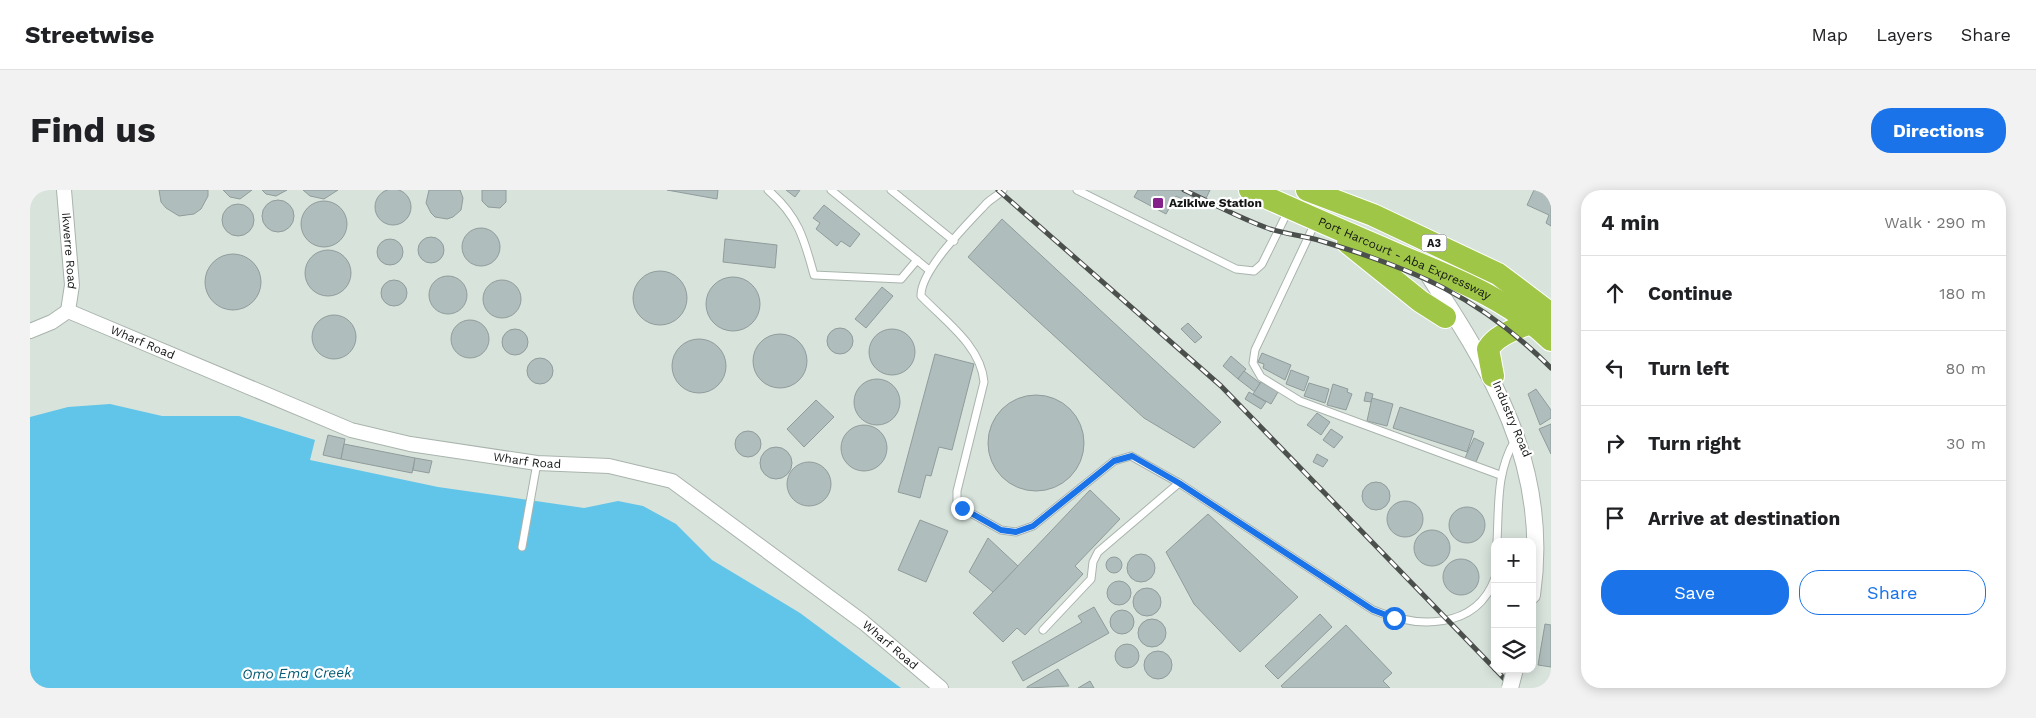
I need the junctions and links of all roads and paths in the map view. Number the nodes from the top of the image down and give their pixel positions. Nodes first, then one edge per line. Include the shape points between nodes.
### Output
1 (64, 190) edge
2 (768, 190) edge
3 (831, 190) edge
4 (891, 190) edge
5 (1003, 190) edge
6 (1077, 190) edge
7 (1250, 190) edge
8 (1307, 190) edge
9 (1300, 208) edge
10 (954, 241) junction
11 (917, 260) junction
12 (1422, 265) junction
13 (929, 270) junction
14 (1527, 296) junction
15 (68, 311) junction
16 (1445, 317) junction
17 (1541, 318) edge
18 (30, 331) edge
19 (1471, 339) junction
20 (1551, 340) edge
21 (1493, 376) junction
22 (1519, 432) junction
23 (537, 463) junction
24 (1500, 475) junction
25 (1179, 483) junction
26 (1497, 538) edge
27 (522, 547) dead end
28 (1493, 583) edge
29 (1534, 583) edge
30 (1043, 630) dead end
31 (1514, 673) edge
32 (941, 688) edge
33 (1510, 688) edge

1 - 15 street, Ikwerre Road via 72,285
2 - 11 lane via 796,220 805,239 814,276 901,279
3 - 11 lane
4 - 10 lane
5 - 10 lane via 986,203
6 - 9 lane via 1236,269 1254,271
7 - 9 highway, Port Harcourt - Aba Expressway / A3
8 - 14 highway, Port Harcourt - Aba Expressway / A3 via 1373,215 1470,260 1498,274
9 - 12 highway, Port Harcourt - Aba Expressway / A3
9 - 16 highway
9 - 24 lane via 1255,350 1253,363 1261,377 1300,401
10 - 13 lane
11 - 13 lane
12 - 14 highway via 1427,260 1438,259
12 - 16 street, Industry Road via 1420,272 1426,290
12 - 17 highway, Port Harcourt - Aba Expressway / A3
12 - 19 street, Industry Road
13 - 25 lane via 921,296 966,342 983,370 984,382 957,491 957,503 962,508 1001,530 1016,532 1033,526 1114,461 1132,456
14 - 17 highway, Port Harcourt - Aba Expressway / A3
15 - 18 street
15 - 23 street, Wharf Road via 351,430 410,444
16 - 19 street, Industry Road
17 - 20 highway, Port Harcourt - Aba Expressway / A3
17 - 21 highway via 1491,344 1488,350
19 - 21 street, Industry Road
21 - 22 street, Industry Road
22 - 24 lane via 1505,457
22 - 29 street, Industry Road via 1532,470 1538,521
23 - 27 lane
23 - 32 street, Wharf Road via 609,466 672,481 863,622
24 - 26 lane
25 - 28 lane via 1328,582 1373,610 1394,618 1448,621 1479,605
25 - 30 lane via 1098,552 1092,562 1091,579
31 - 33 street, bridge

